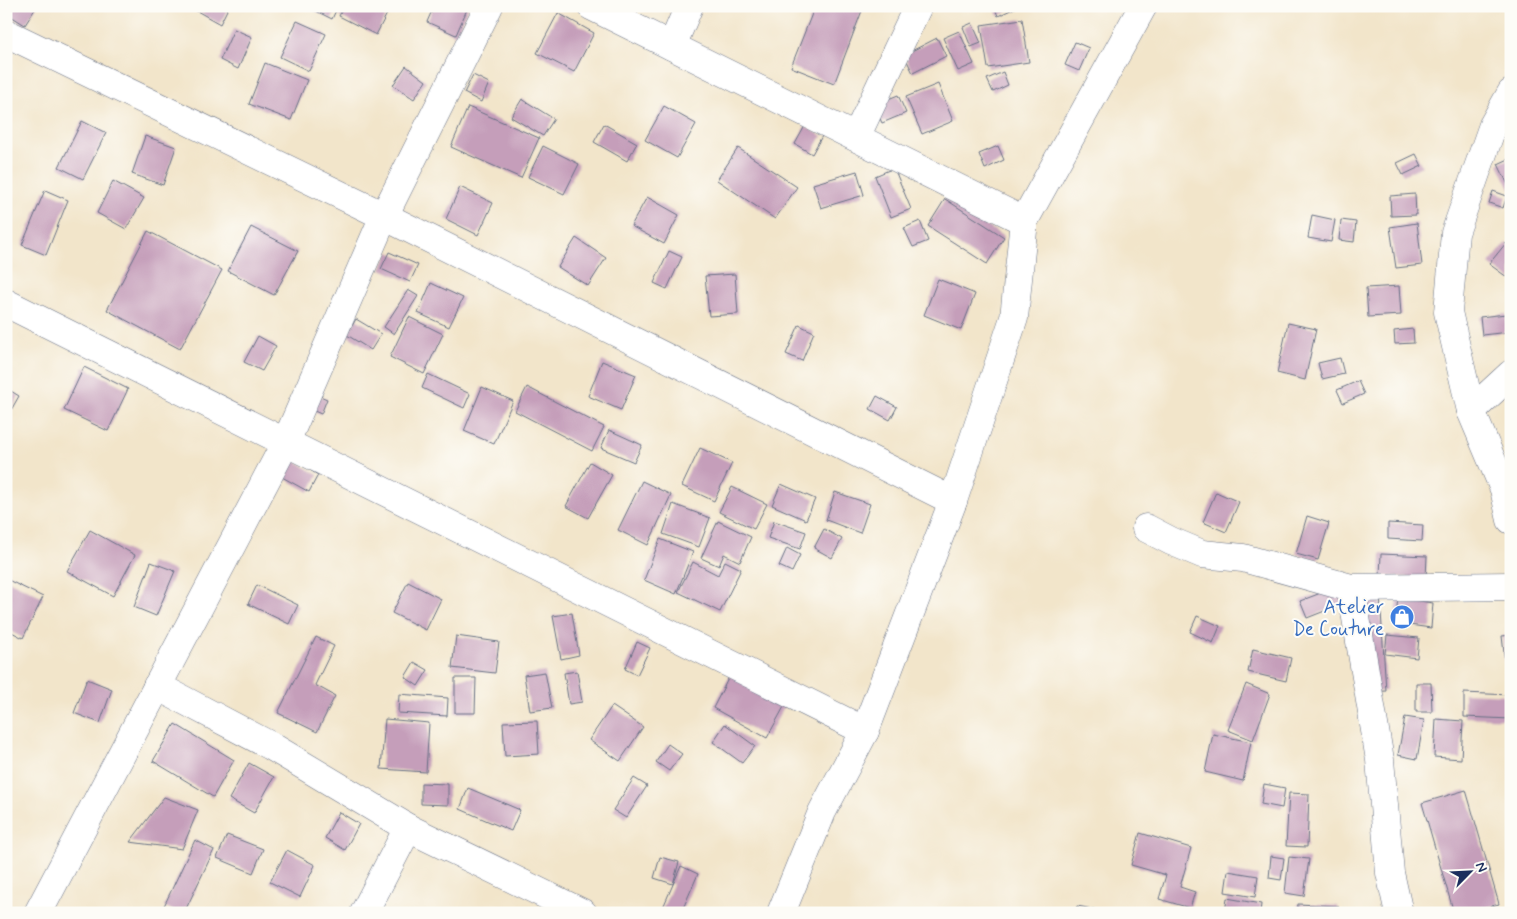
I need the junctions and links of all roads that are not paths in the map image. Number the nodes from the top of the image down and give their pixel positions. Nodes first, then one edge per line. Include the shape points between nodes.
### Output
1 (489, 6) edge
2 (591, 6) edge
3 (689, 6) edge
4 (918, 6) edge
5 (1143, 6) edge
6 (6, 33) edge
7 (672, 46) junction
8 (1511, 93) edge
9 (856, 137) junction
10 (384, 216) junction
11 (1024, 221) junction
12 (6, 303) edge
13 (1511, 374) edge
14 (1471, 411) junction
15 (286, 442) junction
16 (953, 501) junction
17 (1511, 520) edge
18 (1146, 528) dead end
19 (1511, 586) edge
20 (1351, 588) junction
21 (157, 686) junction
22 (865, 731) junction
23 (408, 828) junction
24 (38, 913) edge
25 (364, 913) edge
26 (583, 913) edge
27 (781, 913) edge
28 (1399, 913) edge

1 - 10 street
2 - 7 street
3 - 7 street
4 - 9 street
5 - 11 street
6 - 10 street
7 - 9 street
8 - 14 street via 1493,125 1456,233 1448,312
9 - 11 street
10 - 15 street
10 - 16 street
11 - 16 street via 1014,318
12 - 15 street
13 - 14 street
14 - 17 street via 1504,489
15 - 21 street
15 - 22 street
16 - 22 street
18 - 20 street via 1202,554 1243,558
19 - 20 street
20 - 28 street via 1380,760 1390,873
21 - 23 street via 271,746
21 - 24 street
22 - 27 street via 822,812
23 - 25 street
23 - 26 street

